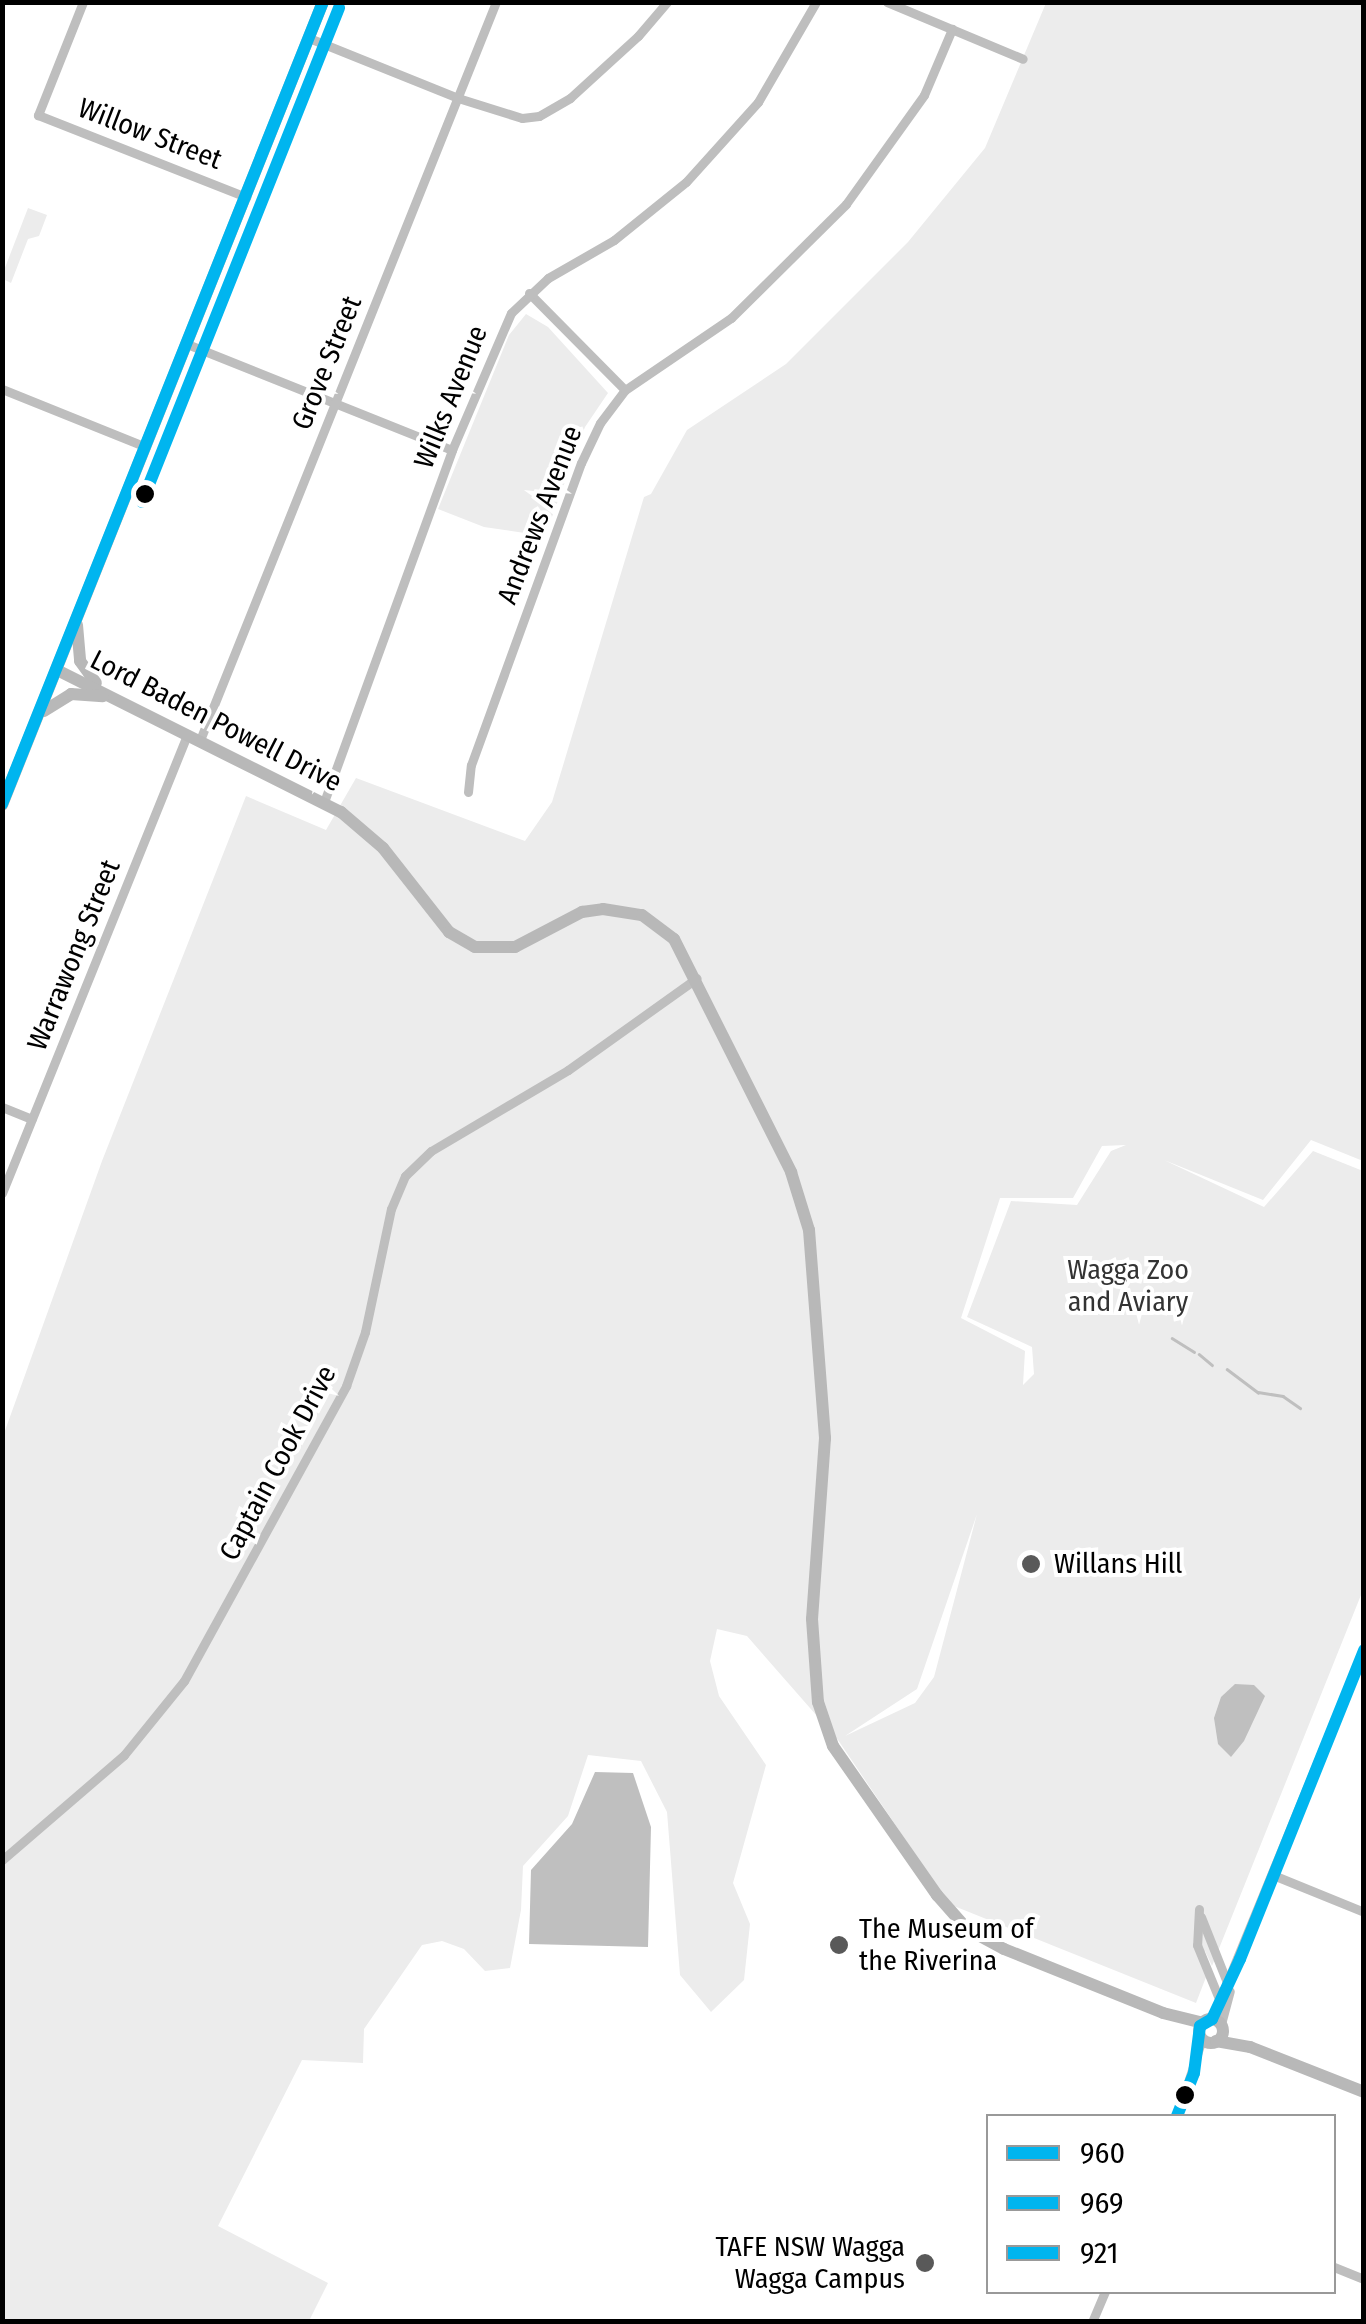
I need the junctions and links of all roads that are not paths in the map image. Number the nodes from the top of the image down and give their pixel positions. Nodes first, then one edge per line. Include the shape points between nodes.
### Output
1 (83, 2) edge
2 (323, 2) edge
3 (496, 2) edge
4 (667, 2) edge
5 (816, 2) edge
6 (887, 2) edge
7 (952, 29) junction
8 (309, 38) junction
9 (1023, 59) dead end
10 (458, 98) junction
11 (246, 196) junction
12 (530, 293) junction
13 (187, 344) junction
14 (2, 389) edge
15 (625, 390) junction
16 (335, 404) junction
17 (146, 446) junction
18 (452, 450) junction
19 (77, 617) junction
20 (57, 670) junction
21 (116, 698) junction
22 (39, 717) junction
23 (193, 737) junction
24 (468, 792) dead end
25 (324, 802) junction
26 (2, 805) edge
27 (697, 978) junction
28 (2, 1107) edge
29 (32, 1119) junction
30 (2, 1193) edge
31 (1364, 1648) edge
32 (2, 1860) edge
33 (1273, 1876) junction
34 (1364, 1912) edge
35 (1240, 1959) junction
36 (1228, 1985) junction
37 (1220, 2001) junction
38 (1211, 2032) junction
39 (1364, 2092) edge
40 (1177, 2114) edge
41 (1336, 2268) edge
42 (1364, 2279) edge
43 (1104, 2294) edge
44 (1092, 2322) edge

1 - 11 street, Willow Street via 38,114
2 - 8 street
3 - 10 street, Grove Street
4 - 10 street via 556,108 522,118
5 - 12 street, Wilks Avenue via 758,102 686,182 614,240
6 - 7 street
7 - 9 street
7 - 15 street, Andrews Avenue via 924,95 846,204 731,318
8 - 10 street
8 - 11 street
10 - 16 street, Grove Street
11 - 13 street
12 - 15 street
12 - 18 street, Wilks Avenue via 496,341
13 - 16 street
13 - 17 street
14 - 17 street
15 - 24 street, Andrews Avenue via 581,463 471,765
16 - 18 street
16 - 23 street, Grove Street
17 - 19 street
18 - 25 street, Wilks Avenue
19 - 20 street
19 - 21 street via 84,672
20 - 21 street, Lord Baden Powell Drive
20 - 22 street
21 - 22 street via 72,694
21 - 23 street, Lord Baden Powell Drive
22 - 26 street
23 - 25 street, Lord Baden Powell Drive
23 - 29 street, Warrawong Street
25 - 27 street, Lord Baden Powell Drive via 370,835 460,941 502,950 582,912 622,910 660,925
27 - 32 street, Captain Cook Drive via 568,1070 431,1151 406,1176 391,1209 365,1332 346,1386 184,1681 124,1755
27 - 38 street, Lord Baden Powell Drive via 792,1172 809,1230 826,1438 812,1619 818,1702 833,1746 967,1929
28 - 29 street
29 - 30 street, Warrawong Street
31 - 33 street
33 - 34 street
33 - 35 street
35 - 36 street
35 - 38 street
36 - 37 street
36 - 37 street via 1199,1910 1198,1945
37 - 38 street
38 - 39 street, Lord Baden Powell Drive
38 - 40 street
41 - 42 street
43 - 44 street

